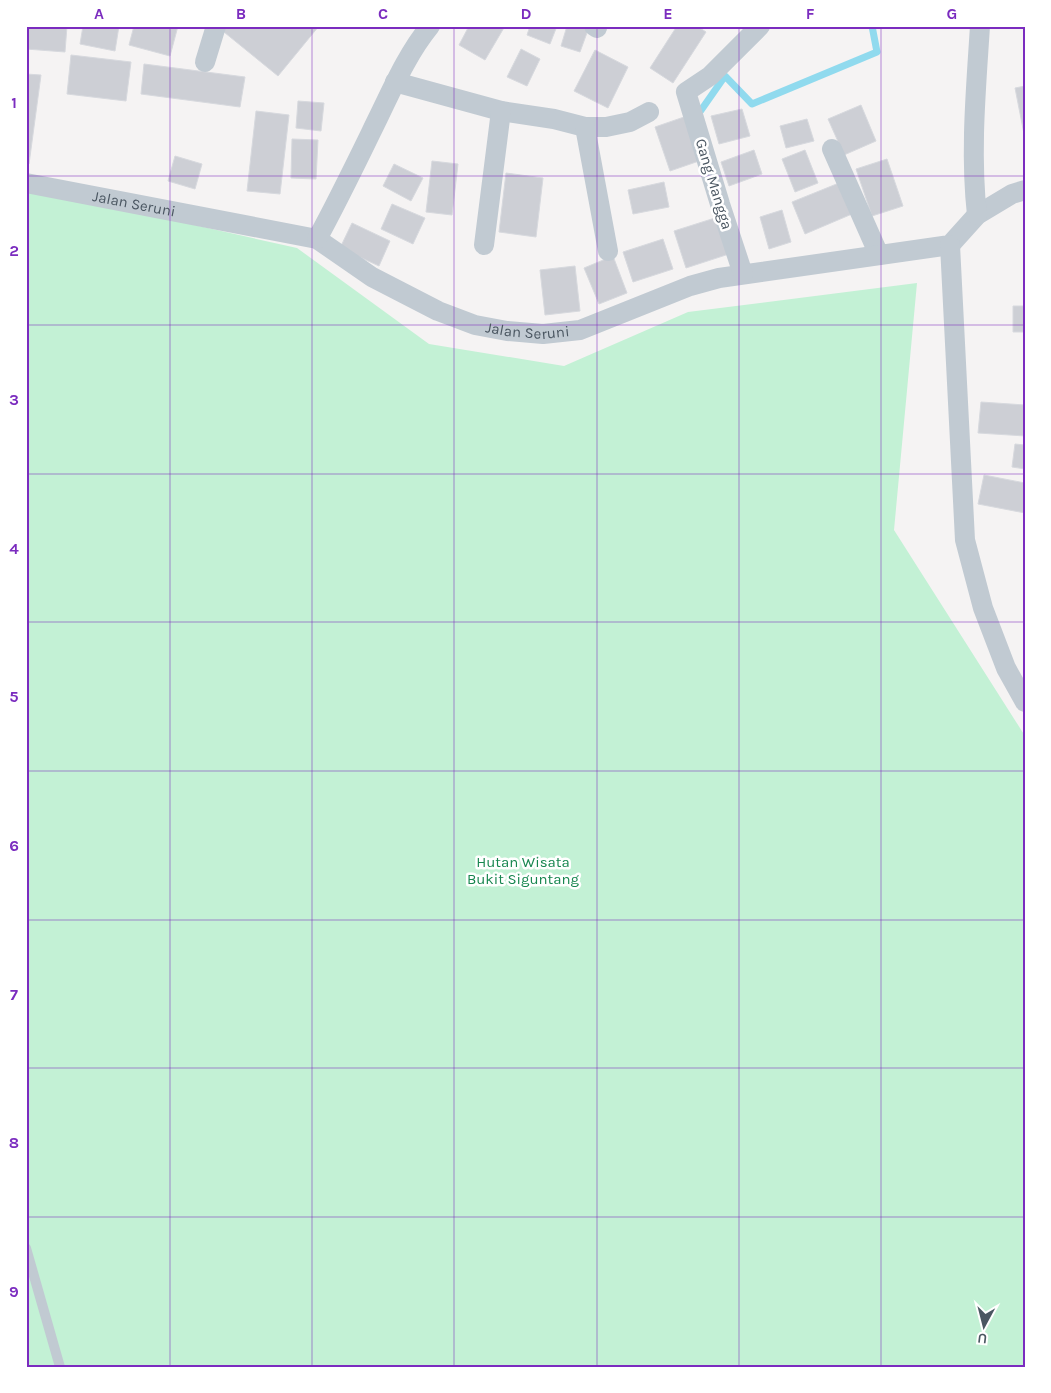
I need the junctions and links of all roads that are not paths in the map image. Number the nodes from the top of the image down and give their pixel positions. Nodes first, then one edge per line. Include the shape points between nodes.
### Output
1 (216, 26) edge
2 (430, 26) edge
3 (760, 26) edge
4 (980, 26) edge
5 (205, 62) dead end
6 (395, 82) junction
7 (501, 111) junction
8 (649, 112) dead end
9 (585, 127) junction
10 (832, 149) dead end
11 (26, 183) edge
12 (1025, 190) edge
13 (978, 215) junction
14 (317, 239) junction
15 (484, 245) dead end
16 (950, 245) junction
17 (608, 251) dead end
18 (879, 255) junction
19 (743, 274) junction
20 (1025, 702) edge
21 (26, 1248) edge
22 (60, 1367) edge

1 - 5 street
2 - 6 street
3 - 19 street, Gang Mangga via 710,76 686,92
4 - 13 street via 973,184
6 - 7 street
6 - 14 street
7 - 9 street
7 - 15 street
8 - 9 street via 630,122
9 - 17 street
10 - 18 street
11 - 14 street, Jalan Seruni
12 - 13 street via 1012,194
13 - 16 street
14 - 19 street, Jalan Seruni via 372,277 438,311 474,326 543,334 580,330 690,286
16 - 18 street, Jalan Seruni
16 - 20 street via 966,540 983,608 1006,668
18 - 19 street, Jalan Seruni
21 - 22 lane

